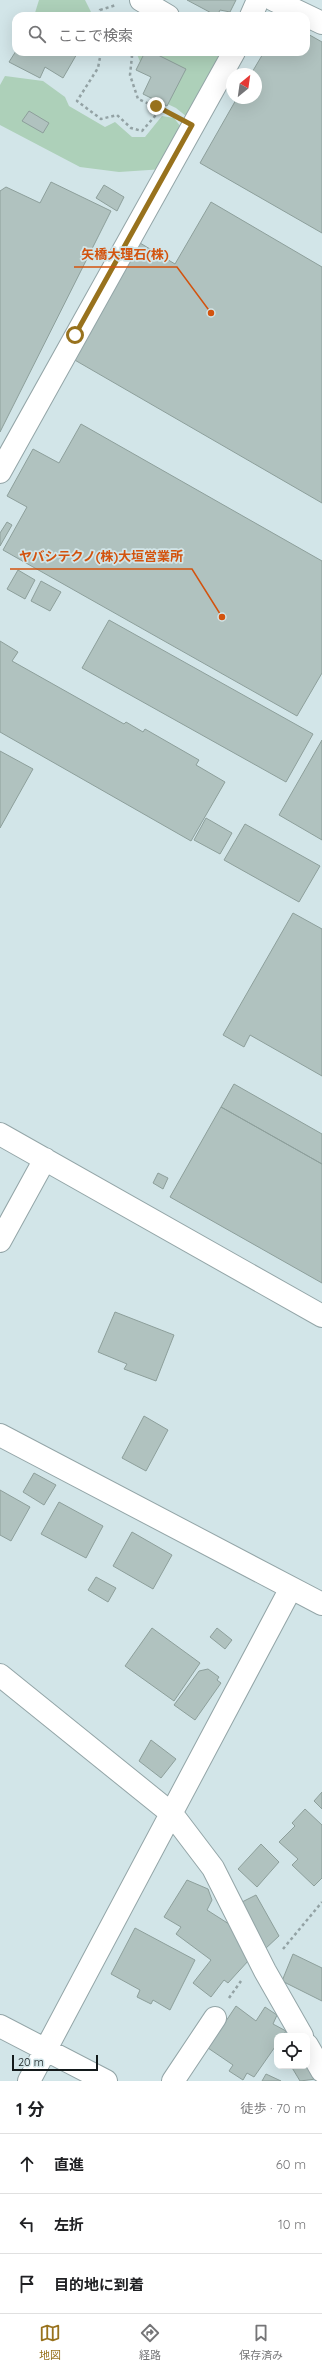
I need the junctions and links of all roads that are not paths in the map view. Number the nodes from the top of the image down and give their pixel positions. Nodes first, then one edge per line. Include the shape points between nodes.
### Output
1 (142, 0) edge
2 (258, 0) edge
3 (274, 0) edge
4 (162, 12) edge
5 (253, 12) edge
6 (299, 12) edge
7 (310, 17) edge
8 (322, 23) edge
9 (231, 56) edge
10 (0, 472) edge
11 (0, 1134) edge
12 (45, 1160) junction
13 (0, 1241) edge
14 (322, 1316) edge
15 (0, 1435) edge
16 (291, 1588) junction
17 (322, 1604) edge
18 (0, 1675) edge
19 (172, 1814) junction
20 (215, 2018) road end
21 (0, 2026) edge
22 (300, 2033) edge
23 (46, 2050) junction
24 (310, 2050) edge
25 (322, 2071) edge
26 (30, 2081) edge
27 (106, 2081) edge
28 (173, 2081) edge

1 - 4 street
2 - 5 street
3 - 6 street
7 - 8 street
9 - 10 street
11 - 12 street
12 - 13 street
12 - 14 street
15 - 16 street
16 - 17 street
16 - 19 street
18 - 19 street
19 - 22 street via 213,1868 265,1971
19 - 23 street
20 - 28 street
21 - 23 street
23 - 26 street
23 - 27 street
24 - 25 street

